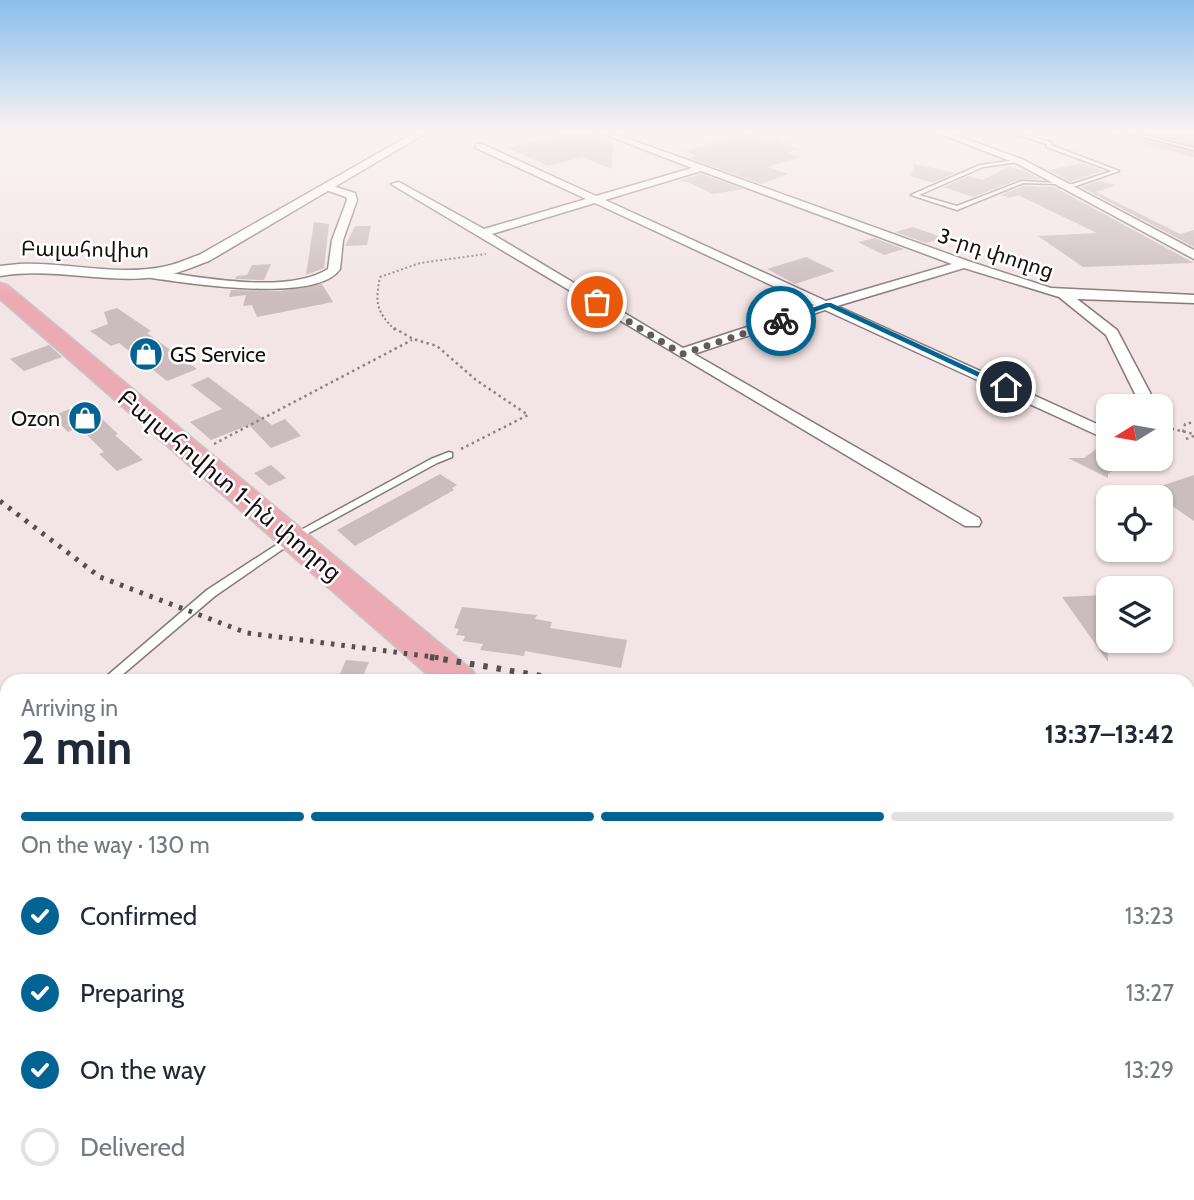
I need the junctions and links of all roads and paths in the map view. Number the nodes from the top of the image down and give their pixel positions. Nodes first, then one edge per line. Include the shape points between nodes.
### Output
1 (400, 186) edge
2 (567, 186) edge
3 (640, 186) edge
4 (751, 186) edge
5 (935, 186) edge
6 (1012, 186) edge
7 (1060, 186) edge
8 (326, 187) joint
9 (595, 199) junction
10 (483, 233) junction
11 (512, 250) junction
12 (1194, 255) edge
13 (964, 264) junction
14 (0, 271) edge
15 (150, 274) junction
16 (0, 289) edge
17 (1063, 294) junction
18 (1194, 299) edge
19 (829, 305) junction
20 (412, 339) junction
21 (682, 354) junction
22 (1143, 394) edge
23 (1194, 422) edge
24 (1096, 429) edge
25 (1173, 429) edge
26 (1183, 432) junction
27 (1194, 435) edge
28 (1186, 439) dead end
29 (193, 453) junction
30 (449, 455) joint
31 (972, 522) dead end
32 (293, 538) junction
33 (115, 674) edge
34 (452, 674) edge

1 - 10 street
2 - 9 street
3 - 9 street
4 - 13 street, 3-րդ փողոց
5 - 6 lane via 914,195 957,208
7 - 12 street
8 - 15 street, Բալահովիտ via 204,258
8 - 15 street via 351,195 352,200 340,230 332,272 324,277 221,284
9 - 10 street
9 - 19 street
10 - 11 street
11 - 20 path via 420,263 380,277 376,297 381,316
11 - 21 street
13 - 17 street, 3-րդ փողոց
13 - 19 street
14 - 15 street, Բալահովիտ via 37,267
16 - 29 main road, Բալահովիտ 1-ին փողոց
17 - 18 street, 3-րդ փողոց
17 - 22 street via 1112,333
19 - 21 street
19 - 24 street
20 - 29 path
20 - 30 path via 437,346 476,380 528,415
21 - 31 street
23 - 26 path via 1185,424
25 - 26 path
26 - 27 path
27 - 28 path
29 - 32 main road, Բալահովիտ 1-ին փողոց
30 - 32 lane
32 - 33 lane via 211,593
32 - 34 main road, Բալահովիտ 1-ին փողոց

